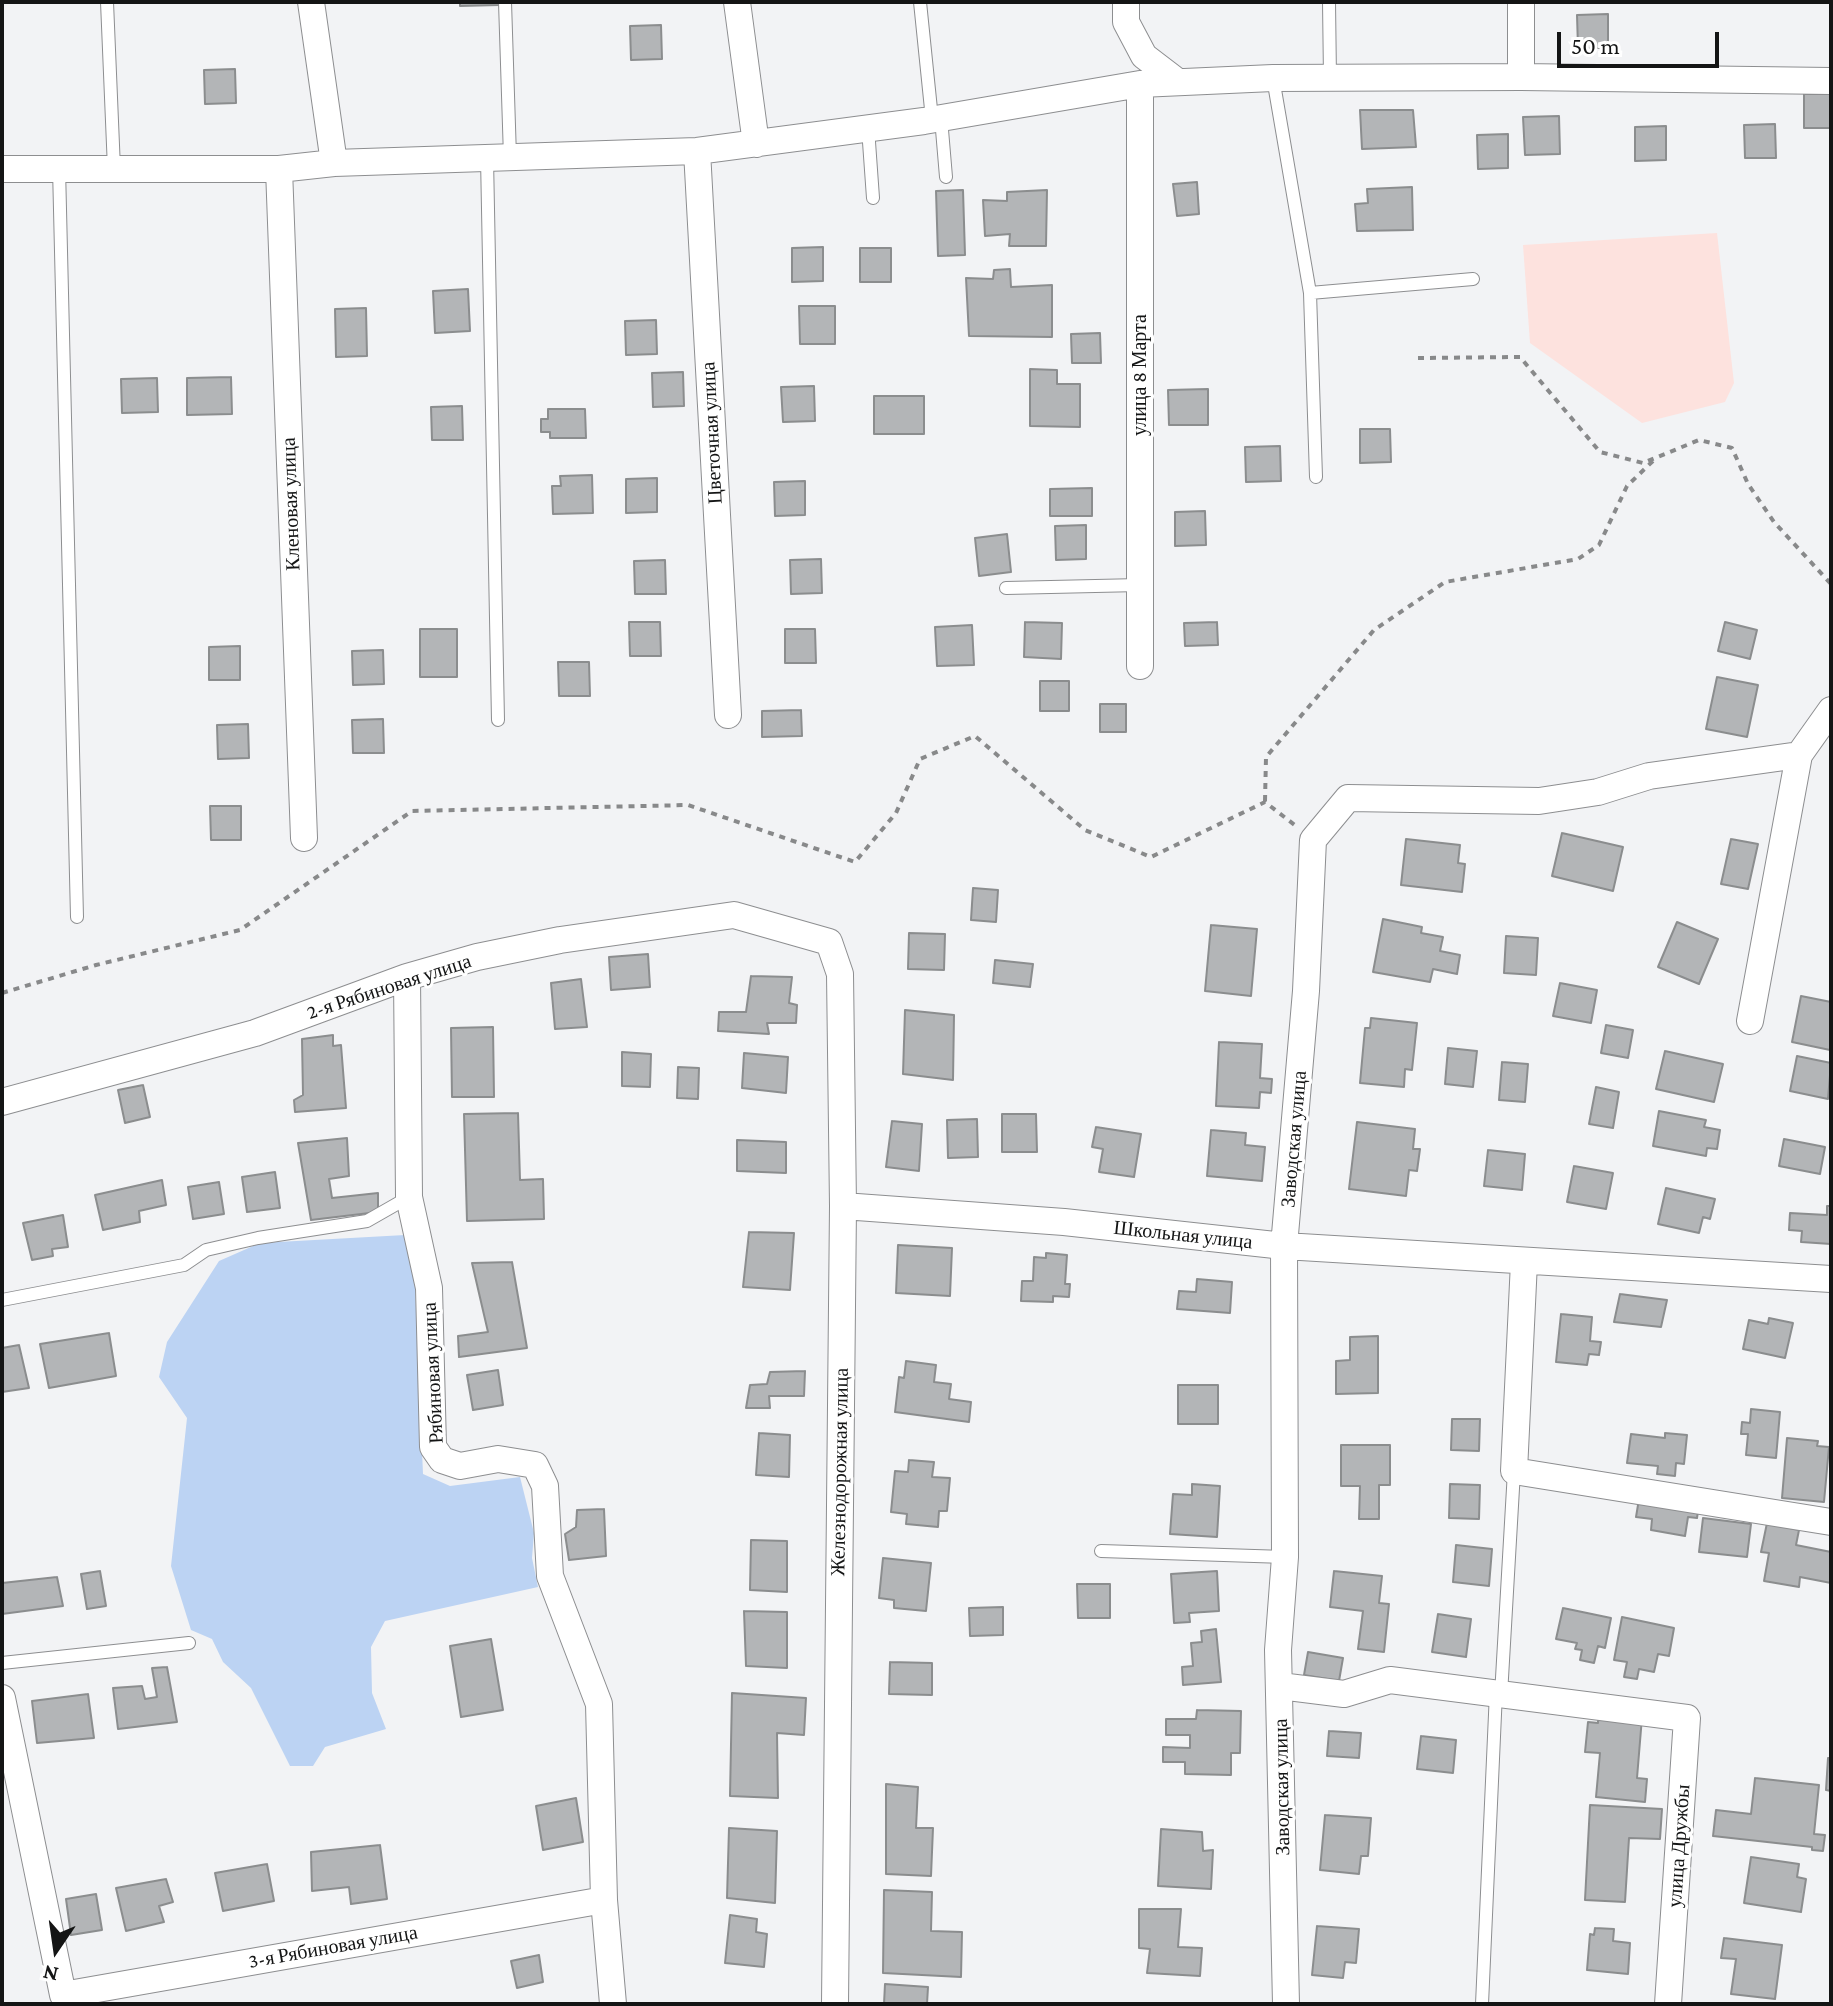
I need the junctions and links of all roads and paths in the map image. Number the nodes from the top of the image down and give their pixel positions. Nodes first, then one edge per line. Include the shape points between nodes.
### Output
1 (107, 2) edge
2 (311, 2) edge
3 (505, 2) edge
4 (737, 2) edge
5 (920, 2) edge
6 (1126, 2) edge
7 (1329, 2) edge
8 (1521, 2) edge
9 (1521, 77) junction
10 (1273, 78) junction
11 (1330, 78) junction
12 (1831, 81) edge
13 (1178, 82) junction
14 (1140, 84) junction
15 (936, 119) junction
16 (868, 128) junction
17 (756, 144) junction
18 (697, 151) junction
19 (499, 158) junction
20 (334, 163) junction
21 (59, 168) junction
22 (2, 169) edge
23 (114, 169) junction
24 (279, 169) junction
25 (946, 177) dead end
26 (873, 198) dead end
27 (1473, 279) dead end
28 (1310, 293) junction
29 (1418, 358) dead end
30 (1656, 458) junction
31 (1316, 477) dead end
32 (1831, 584) edge
33 (1140, 585) junction
34 (1006, 588) dead end
35 (1140, 666) dead end
36 (1831, 710) edge
37 (728, 715) dead end
38 (498, 720) dead end
39 (1799, 755) junction
40 (1265, 802) junction
41 (304, 838) dead end
42 (1313, 840) junction
43 (77, 917) dead end
44 (829, 942) joint
45 (407, 977) junction
46 (2, 993) edge
47 (1750, 1021) dead end
48 (2, 1102) edge
49 (409, 1197) junction
50 (843, 1206) junction
51 (1284, 1246) junction
52 (1524, 1262) junction
53 (1831, 1279) edge
54 (2, 1300) edge
55 (1514, 1471) junction
56 (1831, 1522) edge
57 (1101, 1551) dead end
58 (1285, 1557) junction
59 (189, 1643) dead end
60 (2, 1663) edge
61 (1280, 1686) junction
62 (1499, 1693) junction
63 (2, 1698) edge
64 (604, 1900) junction
65 (613, 2004) edge
66 (835, 2004) edge
67 (1286, 2004) edge
68 (1482, 2004) edge
69 (1668, 2004) edge

1 - 23 lane
2 - 20 street
3 - 19 lane
4 - 17 street
5 - 15 lane
6 - 13 street via 1126,22 1144,56
7 - 11 lane
8 - 9 street
9 - 11 street
9 - 12 street
10 - 11 street
10 - 13 street
10 - 28 lane
13 - 14 street
14 - 15 street
14 - 33 street, улица 8 Марта
15 - 16 street
15 - 25 lane
16 - 17 street
16 - 26 lane
17 - 18 street
18 - 19 street
18 - 37 street, Цветочная улица
19 - 20 street
19 - 38 lane
20 - 24 street
21 - 22 street
21 - 23 street
21 - 43 lane
23 - 24 street
24 - 41 street, Кленовая улица
27 - 28 lane
28 - 31 lane
29 - 30 path via 1520,357 1600,452 1643,463
30 - 32 path via 1699,440 1732,448 1774,522
30 - 40 path via 1627,486 1599,545 1578,559 1445,582 1374,630 1266,757
33 - 34 lane
33 - 35 street, улица 8 Марта
36 - 39 street
39 - 42 street via 1649,776 1598,792 1539,801 1348,798
39 - 47 street
40 - 42 path
40 - 46 path via 1151,857 1085,830 975,736 920,759 896,813 855,862 688,805 412,811 240,930
42 - 51 street, Заводская улица
44 - 45 street, 2-я Рябиновая улица via 734,915 560,940
44 - 50 street, Железнодорожная улица via 840,974
45 - 48 street, 2-я Рябиновая улица via 255,1033
45 - 49 street, Рябиновая улица
49 - 54 lane via 367,1221 258,1238 206,1250 184,1265
49 - 64 street, Рябиновая улица via 429,1288 433,1447 442,1460 460,1466 498,1459 535,1465 545,1486 550,1576 599,1704
50 - 51 street, Школьная улица via 1064,1222
50 - 66 street, Железнодорожная улица
51 - 52 street, Школьная улица
51 - 58 street, Заводская улица
52 - 53 street, Школьная улица
52 - 55 street
55 - 56 street
55 - 62 lane
57 - 58 lane
58 - 61 street, Заводская улица
59 - 60 lane
61 - 62 street via 1344,1694 1390,1680
61 - 67 street, Заводская улица
62 - 68 lane
62 - 69 street, улица Дружбы via 1687,1718
63 - 64 street, 3-я Рябиновая улица via 63,1995
64 - 65 street, Рябиновая улица

